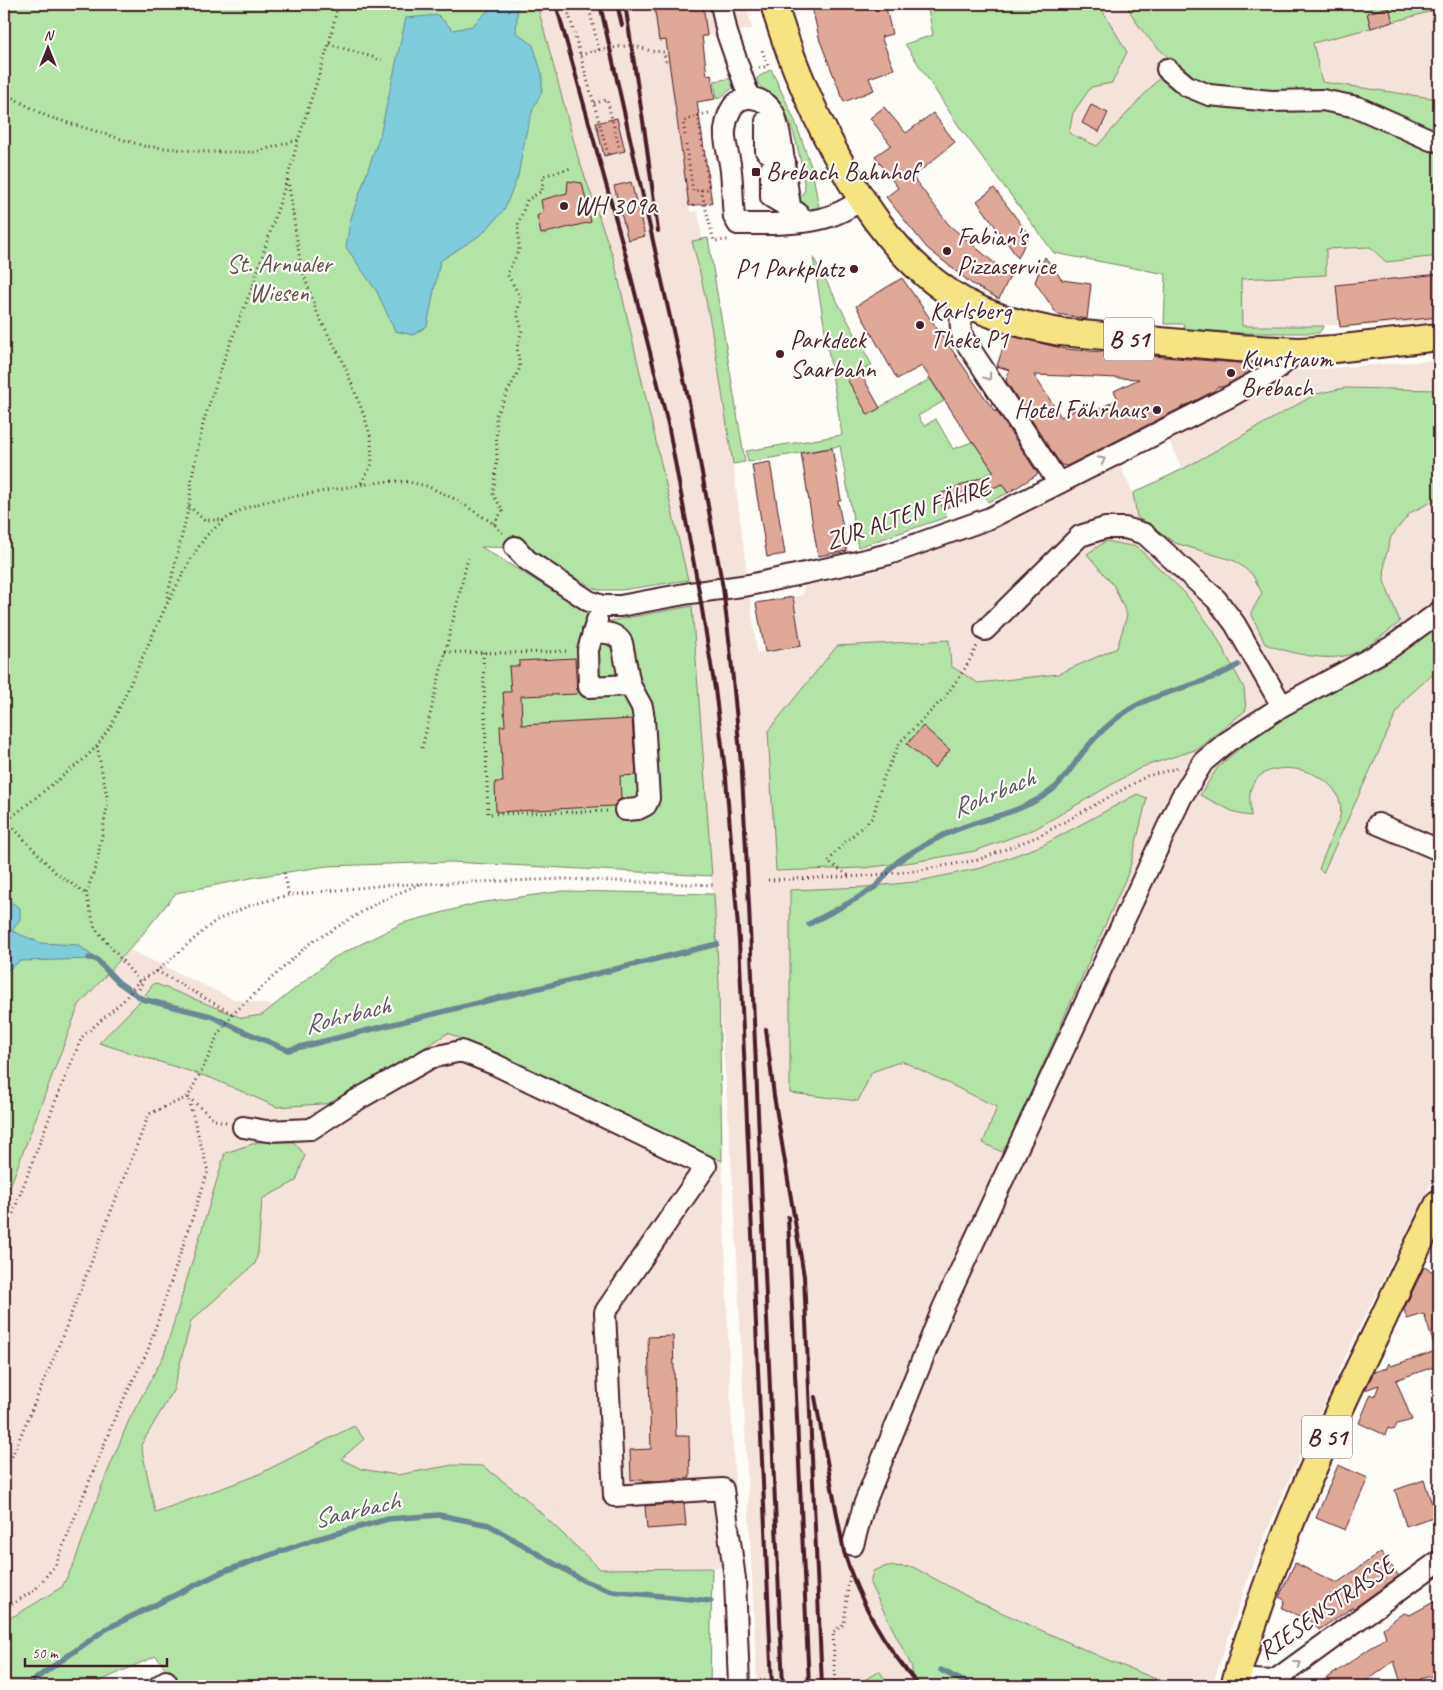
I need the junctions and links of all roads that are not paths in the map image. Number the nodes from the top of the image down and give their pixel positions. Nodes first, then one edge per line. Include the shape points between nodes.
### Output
1 (721, 4) edge
2 (774, 4) edge
3 (1167, 70) dead end
4 (749, 98) junction
5 (1439, 141) edge
6 (862, 200) junction
7 (814, 220) junction
8 (964, 302) junction
9 (1439, 338) edge
10 (1299, 350) junction
11 (1058, 482) junction
12 (515, 547) road end
13 (602, 606) junction
14 (1439, 612) edge
15 (985, 630) road end
16 (591, 641) junction
17 (630, 685) junction
18 (1282, 706) junction
19 (625, 810) road end
20 (1378, 824) dead end
21 (1439, 850) edge
22 (243, 1127) road end
23 (1438, 1209) edge
24 (854, 1544) road end
25 (1439, 1560) edge
26 (1235, 1683) edge
27 (739, 1686) edge

1 - 4 street via 726,33
2 - 6 main road, B 51 via 798,76 825,134
3 - 5 street via 1187,86 1208,95 1271,101 1322,100 1357,107
4 - 7 street via 759,99 774,112 785,162 772,169 771,197
4 - 7 street via 722,113 737,129 737,158 730,164 734,218 738,224
6 - 7 street via 838,213
6 - 8 main road, B 51 via 910,260
8 - 10 main road, B 51 via 1001,317 1060,332 1238,348
8 -> 11 street via 960,318 963,338
9 - 10 main road, B 51
11 -> 10 street, ZUR ALTEN FÄHRE via 1258,382
11 - 13 street, ZUR ALTEN FÄHRE via 990,518 889,554 751,585 690,592 620,606
12 - 13 street, ZUR ALTEN FÄHRE via 527,560 589,601
13 - 16 street
14 - 18 street via 1391,647
15 - 18 street via 1080,536 1104,528 1125,528 1145,534 1216,599 1235,624
16 - 17 street via 610,634 619,637
16 - 17 street via 589,688
17 - 19 street via 642,707 644,719 648,798 646,805
18 - 24 street via 1203,762 1181,798 943,1308 864,1504
20 - 21 street
22 - 27 street via 267,1131 311,1130 430,1058 461,1051 706,1166 606,1312 614,1496 723,1489 736,1579
23 - 26 main road, B 51 via 1352,1380 1294,1511 1268,1578
26 -> 25 street, RIESENSTRASSE via 1278,1678

